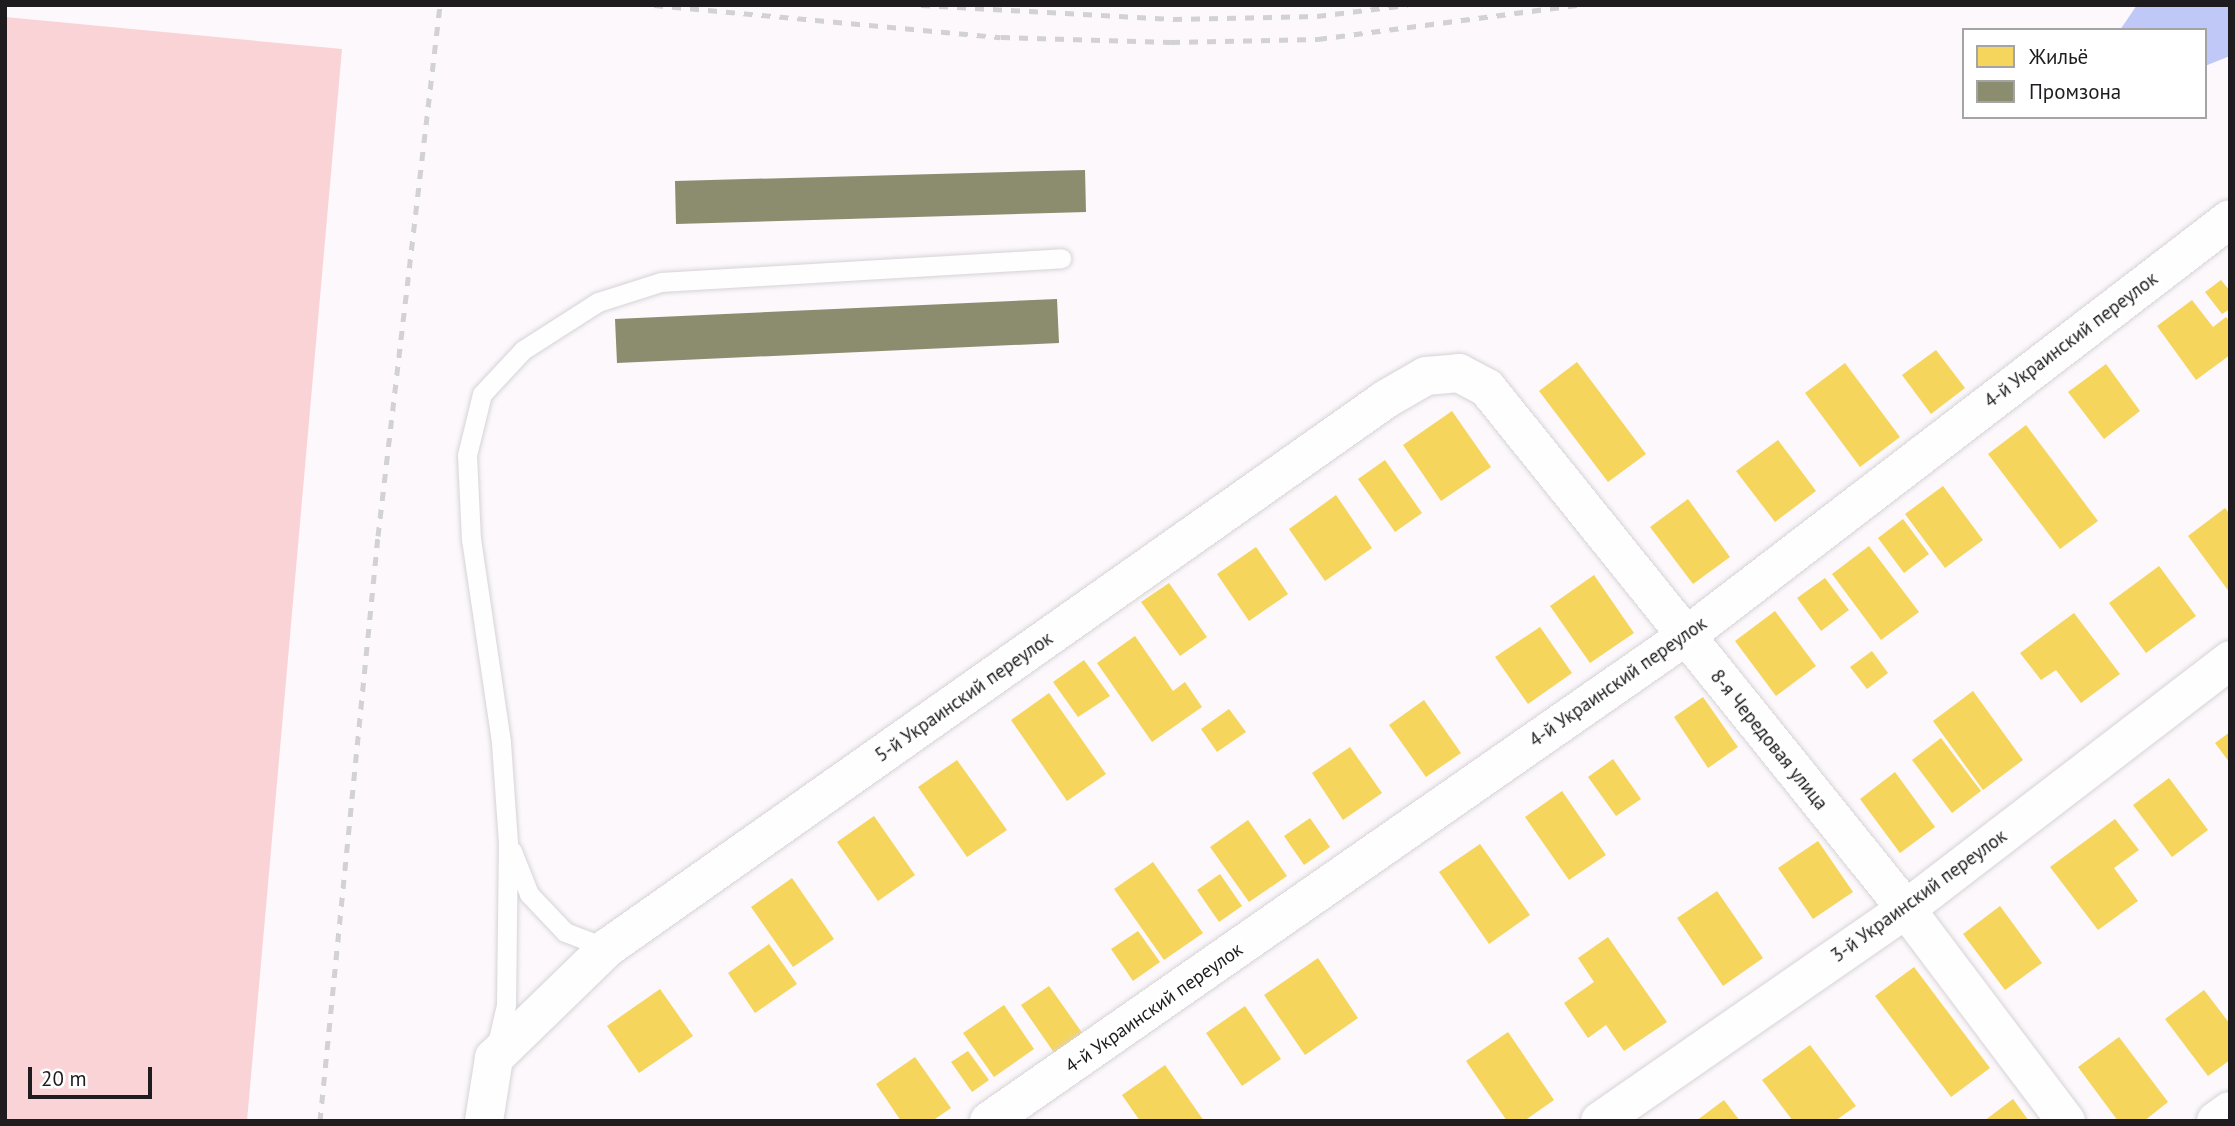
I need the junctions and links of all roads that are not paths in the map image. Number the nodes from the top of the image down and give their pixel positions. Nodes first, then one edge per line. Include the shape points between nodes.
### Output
1 (2230, 219) edge
2 (1061, 258) dead end
3 (1458, 373) joint
4 (1686, 636) junction
5 (2230, 660) edge
6 (508, 843) junction
7 (1906, 909) junction
8 (607, 948) junction
9 (494, 1058) junction
10 (2230, 1111) edge
11 (484, 1121) edge
12 (989, 1121) edge
13 (1600, 1121) edge
14 (2066, 1121) edge
15 (2216, 1121) edge

1 - 4 street, 4-й Украинский переулок
2 - 6 lane via 661,282 598,302 523,349 498,373 482,394 467,455 471,540 501,742
3 - 4 street, 8-я Чередовая улица via 1487,388
3 - 8 street, 5-й Украинский переулок via 1426,376 1386,399
4 - 7 street, 8-я Чередовая улица
4 - 12 street, 4-й Украинский переулок
5 - 7 street, 3-й Украинский переулок
6 - 8 lane via 529,894 565,932
6 - 9 lane via 506,1005
7 - 13 street, 3-й Украинский переулок
7 - 14 street, 8-я Чередовая улица
8 - 9 street, 5-й Украинский переулок
9 - 11 street
10 - 15 street

